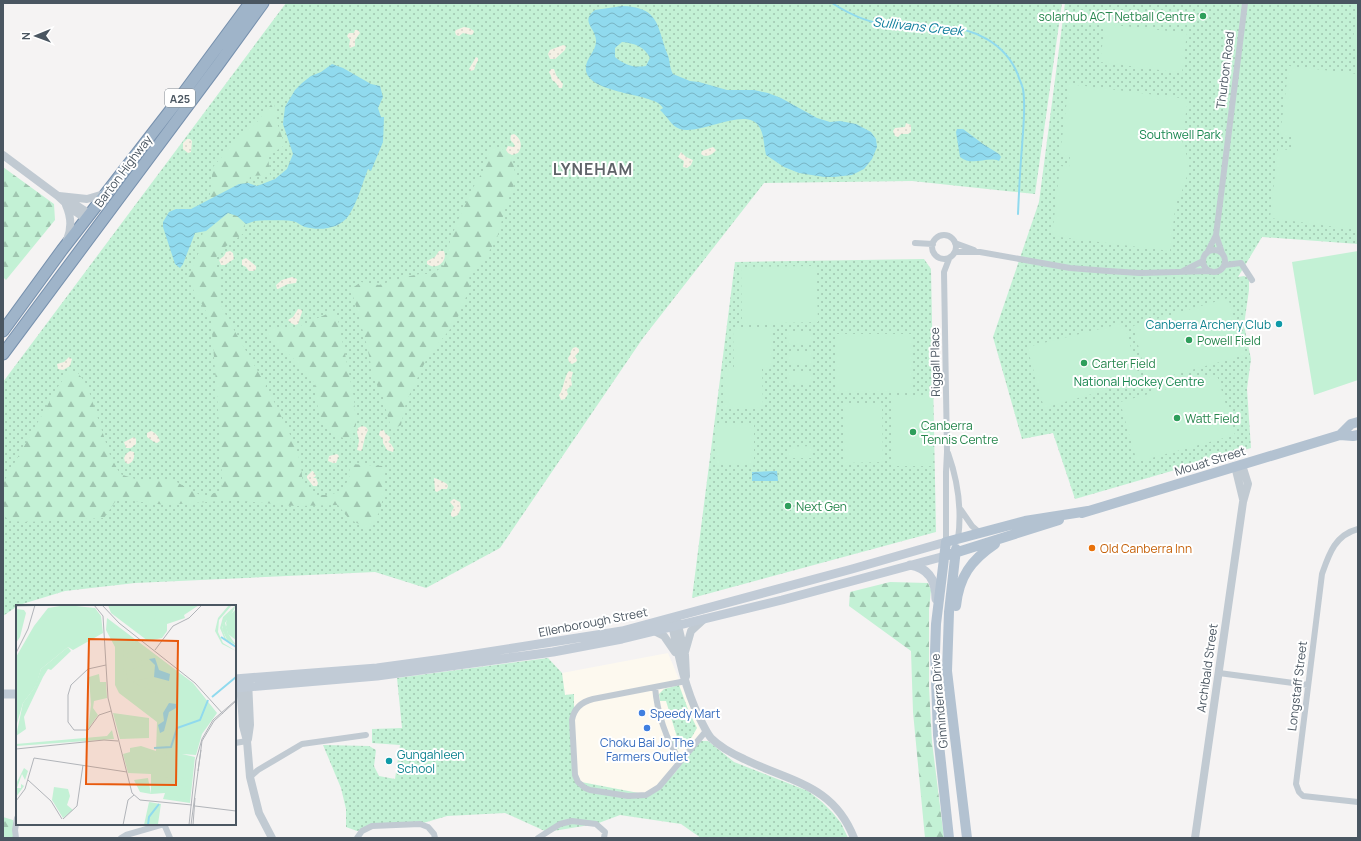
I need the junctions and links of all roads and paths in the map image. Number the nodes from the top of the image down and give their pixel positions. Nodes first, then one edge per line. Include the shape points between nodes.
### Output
1 (250, 3) edge
2 (264, 3) edge
3 (1245, 3) edge
4 (3, 155) edge
5 (108, 192) junction
6 (58, 196) junction
7 (88, 217) junction
8 (98, 225) junction
9 (1216, 235) junction
10 (915, 243) dead end
11 (955, 243) junction
12 (933, 244) junction
13 (62, 250) junction
14 (955, 252) junction
15 (980, 252) junction
16 (1207, 252) junction
17 (1222, 253) junction
18 (938, 257) junction
19 (949, 258) junction
20 (1203, 261) junction
21 (1240, 262) junction
22 (1224, 265) junction
23 (1210, 271) junction
24 (944, 272) junction
25 (1181, 272) junction
26 (1252, 280) dead end
27 (3, 331) edge
28 (3, 354) edge
29 (1358, 422) edge
30 (1340, 435) junction
31 (1358, 435) edge
32 (947, 452) junction
33 (1238, 466) junction
34 (960, 509) junction
35 (1088, 511) junction
36 (1358, 529) edge
37 (980, 533) junction
38 (1004, 538) junction
39 (958, 539) junction
40 (946, 542) junction
41 (956, 553) junction
42 (945, 556) junction
43 (910, 565) junction
44 (704, 619) junction
45 (674, 622) junction
46 (936, 624) junction
47 (654, 630) junction
48 (681, 655) junction
49 (1219, 674) junction
50 (241, 678) edge
51 (686, 681) junction
52 (1308, 685) junction
53 (654, 687) junction
54 (241, 688) edge
55 (3, 694) edge
56 (16, 694) edge
57 (952, 716) junction
58 (706, 731) junction
59 (366, 735) dead end
60 (247, 741) junction
61 (236, 743) edge
62 (680, 760) junction
63 (250, 777) junction
64 (1358, 802) edge
65 (16, 824) edge
66 (161, 825) edge
67 (164, 825) edge
68 (16, 838) edge
69 (121, 838) edge
70 (170, 838) edge
71 (272, 838) edge
72 (358, 838) edge
73 (435, 838) edge
74 (538, 838) edge
75 (604, 838) edge
76 (854, 838) edge
77 (949, 838) edge
78 (967, 838) edge
79 (1195, 838) edge

1 - 5 highway, Barton Highway / A25
2 - 8 highway, Barton Highway / A25
3 - 9 street, Thurbon Road
4 - 6 street
5 - 6 street via 87,199
5 - 7 highway, Barton Highway / A25
6 - 7 street via 75,204
6 - 13 street via 67,206 70,221 69,236
7 - 8 highway
7 - 13 highway, Barton Highway / A25
8 - 28 highway, Barton Highway / A25
9 - 16 street, Thurbon Road
9 - 17 street, Thurbon Road
10 - 12 street
11 - 12 street via 950,237 943,236 936,238
11 - 14 street
11 - 15 street
12 - 18 street via 933,252
13 - 27 highway, Barton Highway / A25
14 - 15 street
14 - 19 street
15 - 25 street via 1070,268 1140,273
16 - 17 street via 1216,250
16 - 20 street, Thurbon Road
17 - 21 street
17 - 22 street, Thurbon Road
18 - 19 street
18 - 24 street, Riggall Place
19 - 24 street, Riggall Place
20 - 23 street via 1204,266
20 - 25 street
21 - 22 street
21 - 26 street
22 - 23 street via 1217,272
23 - 25 street
24 - 32 street, Riggall Place
29 - 30 main road, Mouat Street via 1351,424
30 - 31 main road, Mouat Street
30 - 33 main road, Mouat Street
32 - 34 street, Riggall Place
32 - 40 street, Riggall Place
33 - 35 main road, Mouat Street
33 - 49 street, Archibald Street via 1248,484 1243,502
34 - 37 street, Riggall Place
34 - 39 street, Riggall Place
35 - 37 main road, Mouat Street via 1025,521
35 - 38 main road, Mouat Street
36 - 52 street, Longstaff Street via 1340,538 1329,553 1322,574
37 - 39 main road, Mouat Street
38 - 41 main road, Mouat Street
38 - 57 main road via 972,564 964,575 958,591
39 - 40 main road, Mouat Street
39 - 41 main road, Ginninderra Drive
40 - 42 main road, Ginninderra Drive
40 - 45 main road, Ellenborough Street
41 - 42 main road, Mouat Street
41 - 57 main road, Ginninderra Drive via 947,651
42 - 43 main road, Ellenborough Street
42 - 46 main road, Ginninderra Drive
43 - 44 main road, Ellenborough Street via 796,597
43 - 46 main road via 925,571 933,580 936,590
44 - 45 main road, Ellenborough Street
44 - 48 street via 692,631
45 - 47 main road, Ellenborough Street
45 - 48 street
45 - 50 main road, Ellenborough Street via 377,668
46 - 77 main road, Ginninderra Drive via 938,735
47 - 48 street via 664,636
47 - 54 main road, Ellenborough Street via 553,652 432,669
48 - 51 street
49 - 52 street
49 - 79 street, Archibald Street
50 - 54 street
51 - 53 street
51 - 58 street
52 - 64 street, Longstaff Street via 1296,784 1299,792 1303,796
53 - 62 street via 656,702 669,742
53 - 62 street via 593,699 578,705 572,720 575,775 581,786 590,790 628,796 641,795 659,787
54 - 60 street via 243,726
55 - 56 main road
57 - 78 main road, Ginninderra Drive
58 - 62 street
58 - 76 street via 730,752 821,793 840,813
59 - 63 street via 302,744
60 - 61 street
60 - 63 street
63 - 71 street via 259,812
65 - 68 street
66 - 69 street
67 - 70 street
72 - 73 street via 372,826 420,824 428,828
74 - 75 street via 560,824 572,821 596,824 605,832

